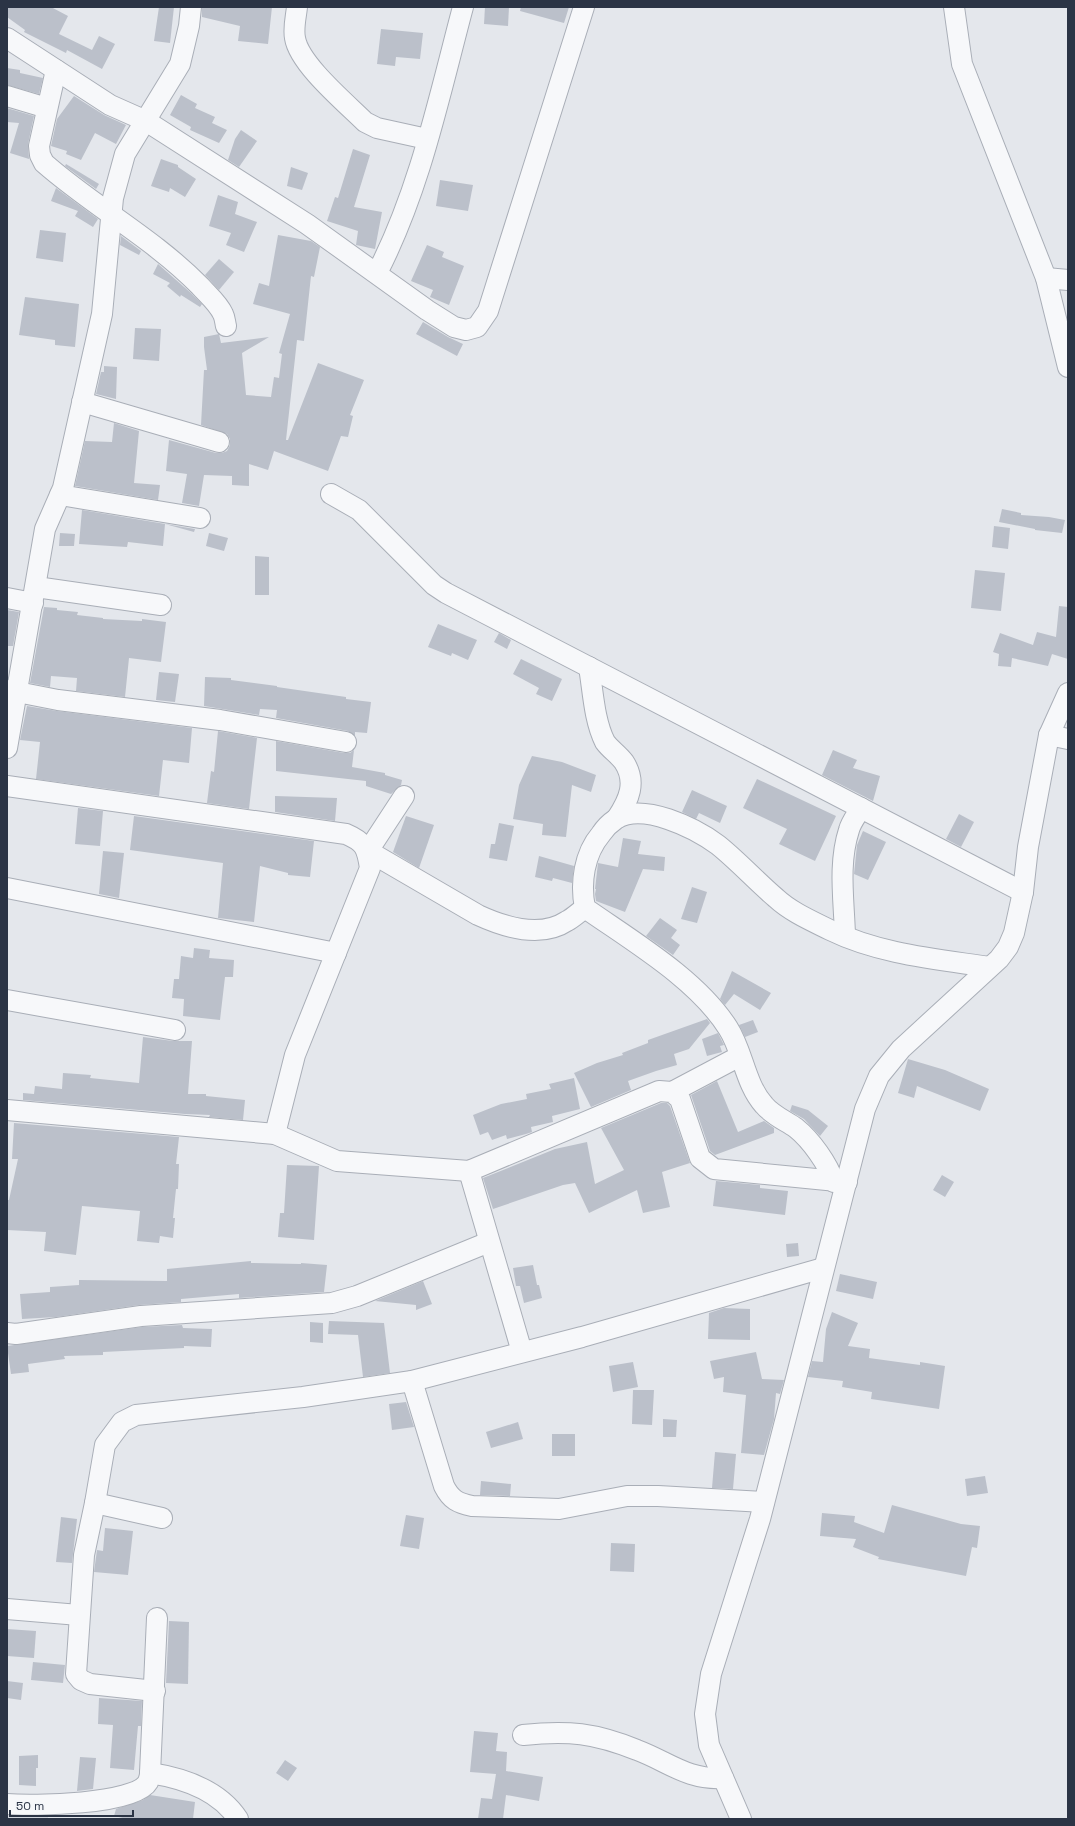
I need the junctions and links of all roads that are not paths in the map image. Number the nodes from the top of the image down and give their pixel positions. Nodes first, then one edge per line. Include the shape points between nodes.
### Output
1 (191, 7) edge
2 (297, 7) edge
3 (463, 7) edge
4 (584, 7) edge
5 (954, 7) edge
6 (7, 38) edge
7 (56, 70) junction
8 (7, 96) edge
9 (48, 108) junction
10 (146, 121) junction
11 (427, 139) junction
12 (112, 215) junction
13 (377, 273) junction
14 (1046, 278) junction
15 (1068, 280) edge
16 (226, 326) dead end
17 (1068, 367) edge
18 (82, 402) junction
19 (219, 442) dead end
20 (331, 494) dead end
21 (60, 495) junction
22 (200, 518) dead end
23 (34, 595) junction
24 (7, 598) edge
25 (161, 605) dead end
26 (589, 667) junction
27 (12, 691) edge
28 (1068, 693) edge
29 (1049, 735) junction
30 (1068, 739) edge
31 (346, 742) dead end
32 (7, 748) edge
33 (7, 786) edge
34 (404, 796) dead end
35 (861, 808) junction
36 (617, 818) junction
37 (368, 852) junction
38 (7, 888) edge
39 (1023, 892) junction
40 (585, 908) junction
41 (844, 935) junction
42 (336, 953) junction
43 (989, 967) junction
44 (7, 1000) edge
45 (175, 1030) dead end
46 (740, 1056) junction
47 (672, 1092) junction
48 (7, 1110) edge
49 (276, 1134) junction
50 (469, 1171) junction
51 (840, 1182) junction
52 (490, 1242) junction
53 (823, 1268) junction
54 (7, 1333) edge
55 (522, 1352) junction
56 (412, 1381) junction
57 (764, 1502) junction
58 (95, 1503) junction
59 (162, 1518) dead end
60 (7, 1609) edge
61 (80, 1615) junction
62 (158, 1618) dead end
63 (155, 1691) junction
64 (523, 1734) dead end
65 (150, 1773) junction
66 (724, 1778) junction
67 (7, 1804) edge
68 (238, 1819) edge
69 (741, 1819) edge

1 - 10 street via 180,64
2 - 11 street via 295,38 299,52 313,70 365,122 377,128
3 - 11 street
4 - 13 street via 488,311 477,327 466,330 454,327
5 - 14 street via 962,64
6 - 7 street
7 - 9 street
7 - 10 street via 110,105
8 - 9 street
9 - 12 street via 39,146 44,163
10 - 12 street via 125,154 113,198
10 - 13 street via 307,224
11 - 13 street via 402,220
12 - 16 street via 160,249 187,273 218,306 224,315
12 - 18 street via 102,314
14 - 15 street
14 - 17 street
18 - 19 street
18 - 21 street
20 - 26 street via 359,510 434,585
21 - 22 street
21 - 23 street via 45,529
23 - 24 street
23 - 25 street
23 - 27 street
26 - 35 street
26 - 36 street via 598,720 606,742 624,762 632,783 627,803
27 - 31 street via 58,700 220,720
27 - 32 street
28 - 29 street
29 - 30 street
29 - 39 street via 1028,847
33 - 37 street via 346,834 359,840
34 - 37 street
35 - 39 street
35 - 41 street via 849,828 843,852 841,880
36 - 40 street via 600,834 588,856 583,885
36 - 41 street via 645,814 662,816 686,826 716,844 792,910
37 - 40 street via 478,915 519,929 551,928 566,922
37 - 42 street via 370,868
38 - 42 street
39 - 43 street via 1014,933 1008,947
40 - 46 street via 655,957 714,1007 729,1029
41 - 43 street via 919,957
42 - 49 street via 295,1056
43 - 51 street via 901,1049 879,1076
44 - 45 street
46 - 47 street
46 - 51 street via 754,1090 764,1106 798,1130
47 - 50 street via 659,1091
47 - 51 street via 680,1100 700,1158 714,1169
48 - 49 street
49 - 50 street via 337,1161
50 - 52 street
51 - 53 street
52 - 54 street via 358,1296 332,1303 169,1313 16,1334
52 - 55 street
53 - 55 street
53 - 57 street
55 - 56 street
56 - 57 street via 444,1486 449,1497 459,1503 472,1506 559,1510 627,1496
56 - 58 street via 303,1397 136,1415 122,1422 105,1445
57 - 66 street via 711,1674 705,1714 709,1745
58 - 59 street
58 - 61 street via 84,1555
60 - 61 street
61 - 63 street via 76,1674 81,1680 90,1684
62 - 63 street
63 - 65 street
64 - 66 street via 553,1732 594,1736 638,1750 702,1778
65 - 67 street via 148,1782 139,1789 96,1801
65 - 68 street via 175,1777 219,1798
66 - 69 street

